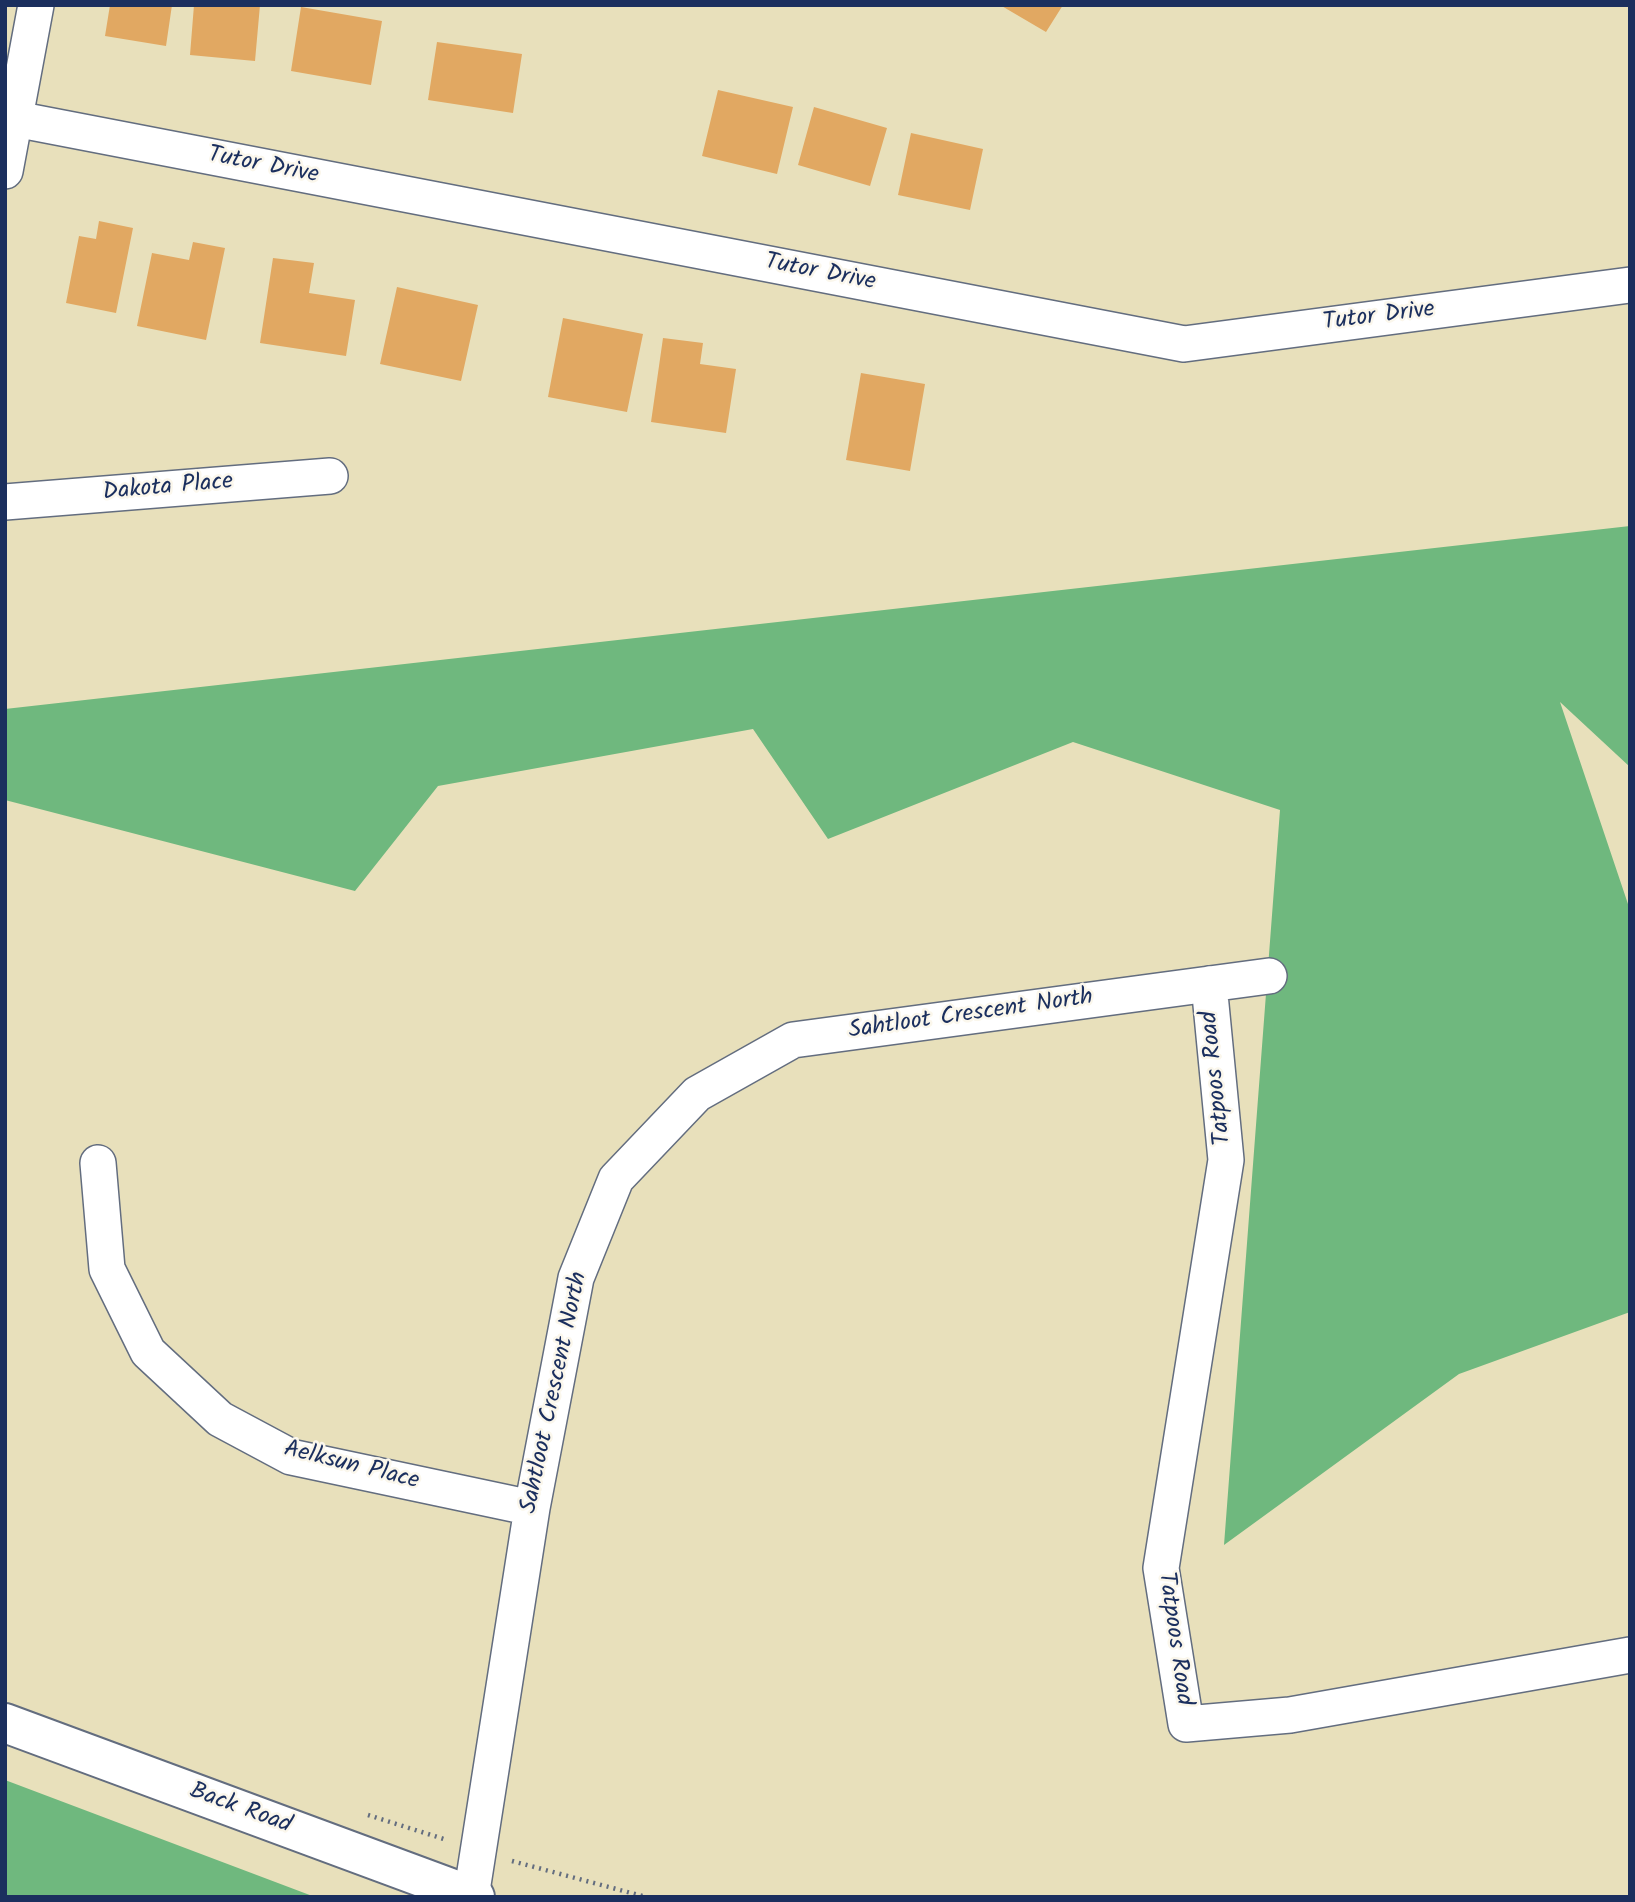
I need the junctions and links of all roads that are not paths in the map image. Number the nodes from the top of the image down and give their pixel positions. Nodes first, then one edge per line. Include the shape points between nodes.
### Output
1 (36, 5) edge
2 (10, 118) edge
3 (5, 171) edge
4 (1630, 285) edge
5 (330, 476) dead end
6 (5, 502) edge
7 (1269, 976) dead end
8 (1209, 984) junction
9 (98, 1163) dead end
10 (532, 1508) junction
11 (1630, 1655) edge
12 (5, 1723) edge
13 (472, 1896) edge

1 - 2 street
2 - 3 street
2 - 4 street, Tutor Drive via 1184,344
5 - 6 street, Dakota Place
7 - 8 street, Sahtloot Crescent North
8 - 10 street, Sahtloot Crescent North via 793,1040 697,1094 616,1179 581,1265
8 - 11 street, Tatpoos Road via 1226,1160 1161,1568 1186,1724 1290,1715
9 - 10 street, Aelksun Place via 107,1269 148,1352 220,1419 291,1457
10 - 13 street, Sahtloot Crescent North
12 - 13 street, Back Road

